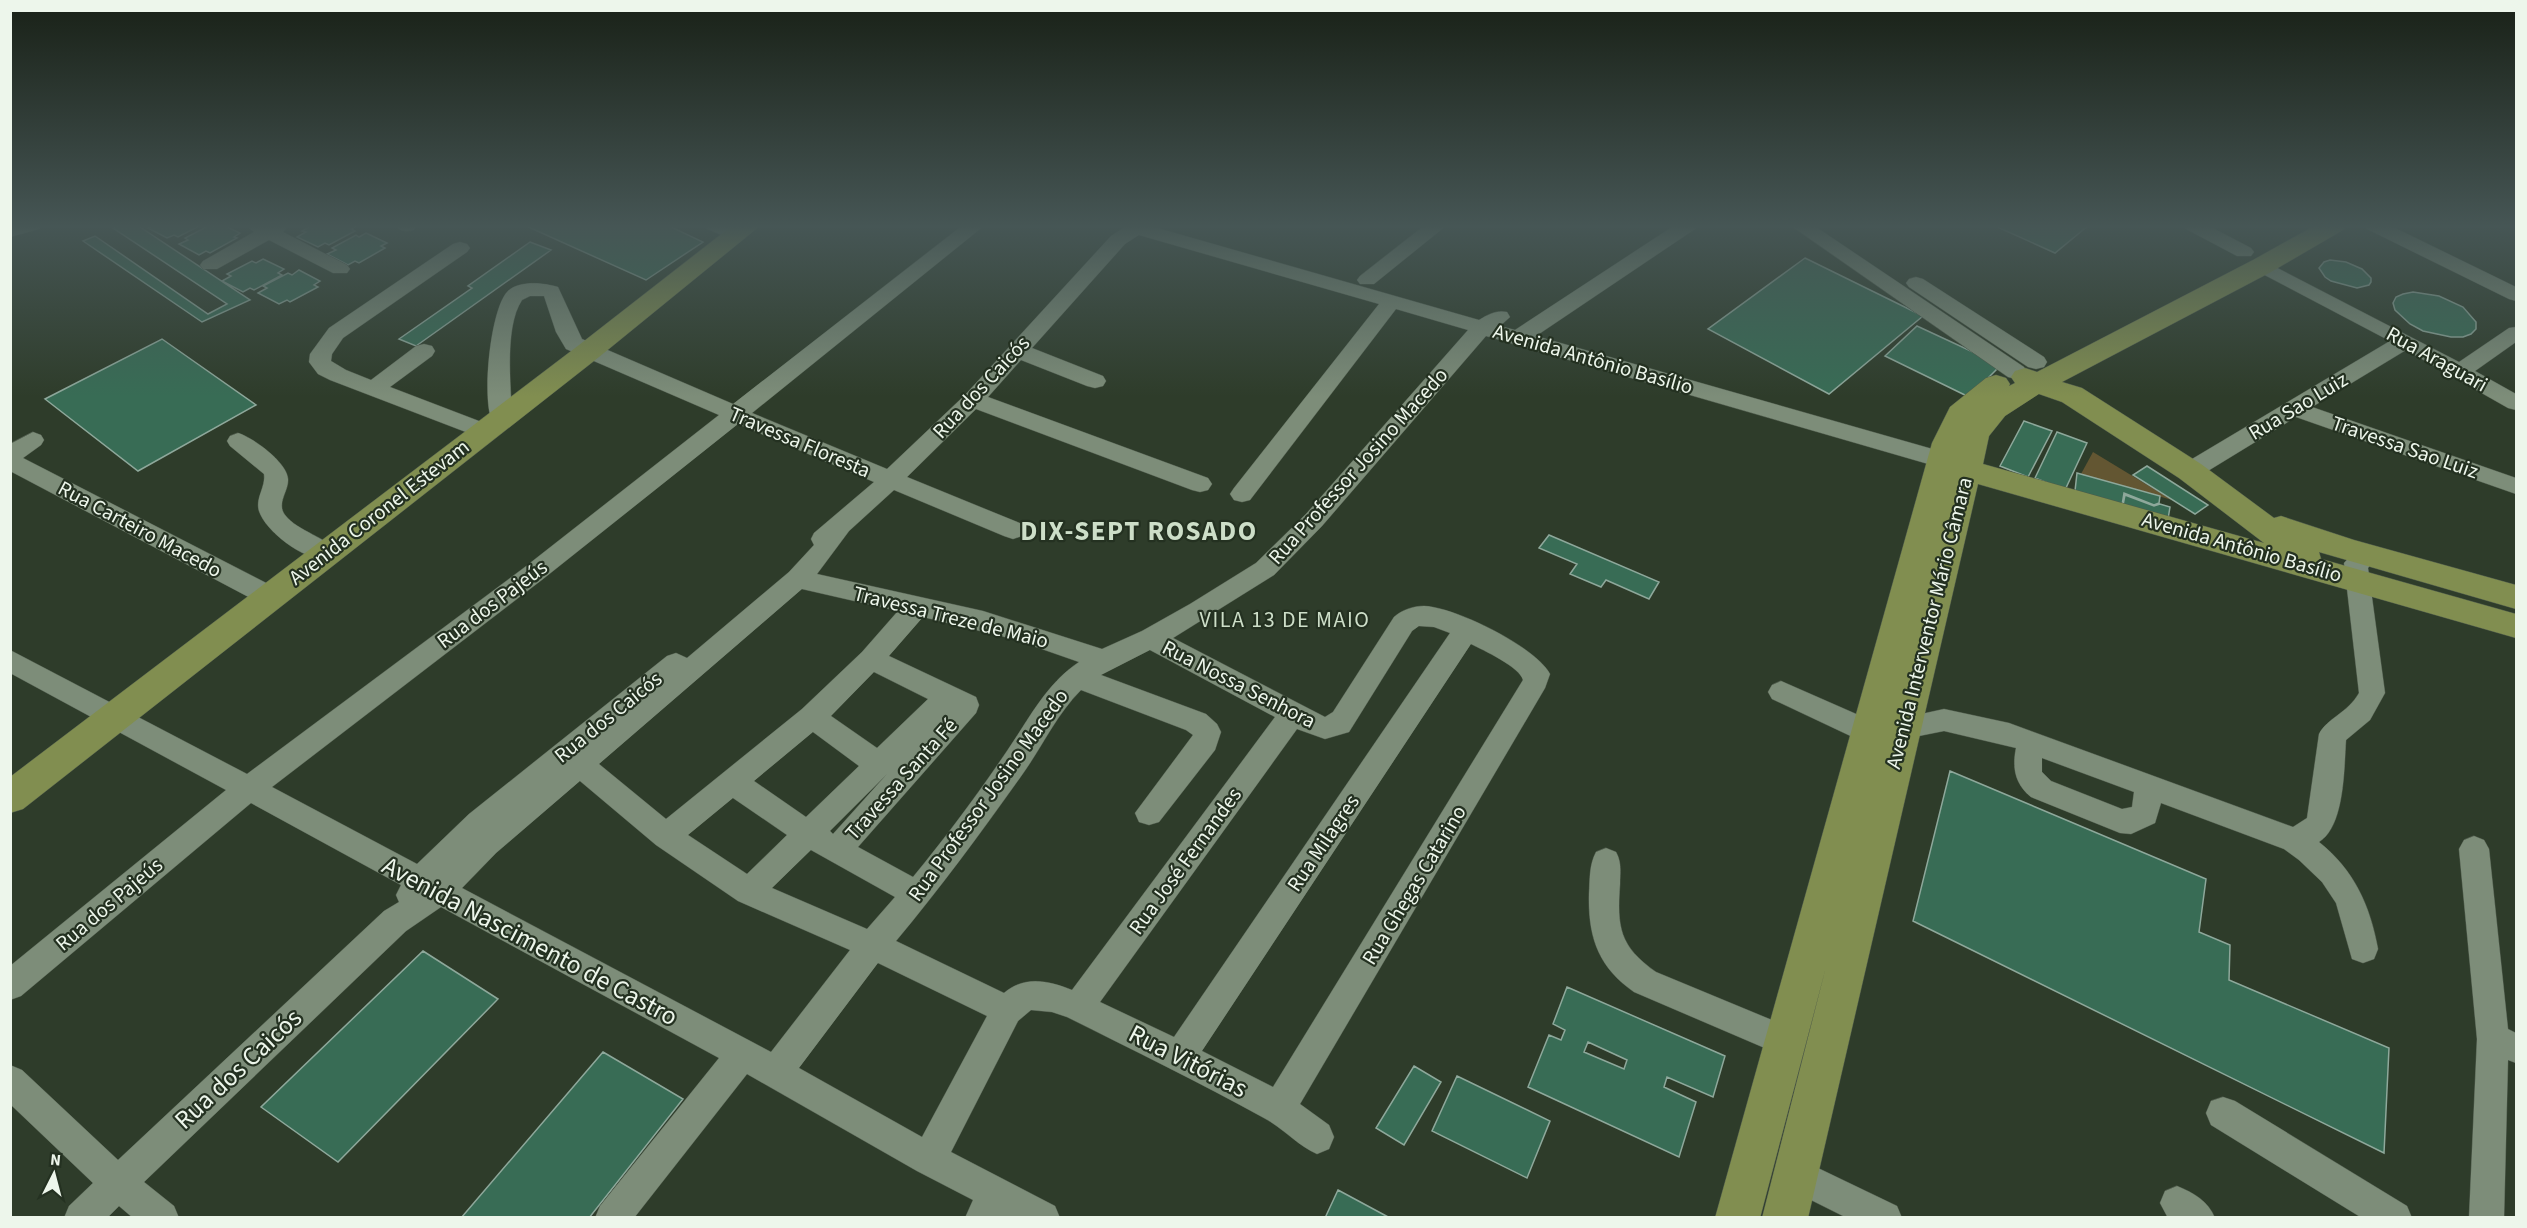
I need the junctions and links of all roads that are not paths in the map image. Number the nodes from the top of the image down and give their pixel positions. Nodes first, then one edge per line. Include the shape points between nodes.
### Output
1 (410, 282) edge
2 (669, 282) edge
3 (903, 282) edge
4 (1079, 282) edge
5 (1321, 282) edge
6 (1374, 282) edge
7 (1603, 282) edge
8 (1893, 282) edge
9 (1909, 282) edge
10 (2212, 282) edge
11 (2296, 282) edge
12 (2491, 282) edge
13 (2517, 295) edge
14 (1392, 302) junction
15 (1491, 322) junction
16 (1537, 327) junction
17 (2517, 333) edge
18 (1518, 338) junction
19 (2406, 341) junction
20 (1016, 350) junction
21 (424, 351) dead end
22 (589, 351) junction
23 (2460, 371) junction
24 (2043, 377) junction
25 (1095, 381) dead end
26 (373, 388) junction
27 (973, 400) junction
28 (2517, 403) edge
29 (2294, 409) junction
30 (736, 415) junction
31 (492, 425) junction
32 (33, 440) dead end
33 (238, 441) dead end
34 (10, 454) edge
35 (1952, 457) junction
36 (10, 461) edge
37 (2190, 471) junction
38 (890, 480) junction
39 (1200, 484) dead end
40 (2517, 486) edge
41 (1242, 494) dead end
42 (2229, 500) junction
43 (837, 530) junction
44 (1013, 530) dead end
45 (326, 553) junction
46 (2362, 568) junction
47 (2322, 570) junction
48 (798, 579) junction
49 (269, 596) junction
50 (2517, 597) edge
51 (916, 607) junction
52 (2517, 626) edge
53 (1466, 630) junction
54 (1151, 638) junction
55 (13, 659) edge
56 (871, 659) junction
57 (1103, 660) junction
58 (1077, 677) junction
59 (1781, 692) dead end
60 (947, 697) junction
61 (116, 715) junction
62 (1292, 715) junction
63 (812, 717) junction
64 (1877, 733) junction
65 (2031, 741) junction
66 (572, 758) junction
67 (879, 765) junction
68 (733, 782) junction
69 (2149, 785) junction
70 (248, 789) junction
71 (10, 798) edge
72 (1149, 813) dead end
73 (808, 834) junction
74 (666, 837) junction
75 (2294, 840) junction
76 (2474, 849) dead end
77 (837, 850) junction
78 (1606, 861) dead end
79 (429, 887) junction
80 (748, 892) junction
81 (917, 894) junction
82 (873, 945) junction
83 (2363, 949) dead end
84 (10, 986) edge
85 (1065, 1002) junction
86 (1007, 1010) junction
87 (1785, 1041) junction
88 (2505, 1044) edge
89 (743, 1054) junction
90 (1180, 1056) junction
91 (775, 1073) junction
92 (10, 1081) edge
93 (1279, 1108) junction
94 (2223, 1113) dead end
95 (1317, 1137) dead end
96 (929, 1159) junction
97 (1796, 1174) junction
98 (117, 1183) junction
99 (989, 1205) edge
100 (81, 1218) edge
101 (162, 1218) edge
102 (612, 1218) edge
103 (1043, 1218) edge
104 (1737, 1218) edge
105 (1785, 1218) edge
106 (1885, 1218) edge
107 (2395, 1218) edge
108 (2486, 1218) edge

1 - 26 street via 336,333 321,354 320,362 326,369
2 - 22 main road, Avenida Coronel Estevam
3 - 30 street, Rua dos Pajeús
4 - 20 street, Rua dos Caicós
5 - 14 street, Avenida Antônio Basílio
6 - 15 street, Avenida Antônio Basílio
7 - 16 street
8 - 24 street
9 - 24 street
10 - 24 main road, Avenida Interventor Mário Câmara
11 - 19 street, Rua Araguari
12 - 13 street
14 - 15 street, Avenida Antônio Basílio
14 - 41 street
15 - 16 street, Avenida Antônio Basílio
15 - 18 street, Avenida Antônio Basílio
15 - 54 street, Rua Professor Josino Macedo via 1288,548 1238,588
16 - 18 street
16 - 35 street, Avenida Antônio Basílio
17 - 23 street
18 - 35 street, Avenida Antônio Basílio
19 - 23 street, Rua Araguari
19 - 29 street, Rua Sao Luiz
20 - 25 street
20 - 27 street, Rua dos Caicós
21 - 26 street
22 - 30 street, Travessa Floresta
22 - 31 main road, Avenida Coronel Estevam
22 - 31 street, Travessa Floresta via 566,336 551,291 540,289 516,295 506,309
23 - 28 street, Rua Araguari
24 - 35 main road, Avenida Interventor Mário Câmara via 2013,396
24 - 37 main road
26 - 31 street
27 - 38 street, Rua dos Caicós
27 - 39 street
29 - 37 street, Rua Sao Luiz
29 - 40 street, Travessa Sao Luiz
30 - 38 street, Travessa Floresta
30 - 70 street, Rua dos Pajeús
31 - 45 main road, Avenida Coronel Estevam
32 - 34 street
33 - 45 street via 274,471 277,479 270,512 291,535
35 - 47 main road, Avenida Antônio Basílio
35 - 64 main road, Avenida Interventor Mário Câmara
36 - 49 street, Rua Carteiro Macedo
37 - 42 main road
38 - 43 street, Rua dos Caicós
38 - 44 street, Travessa Floresta
42 - 46 main road, Avenida Antônio Basílio
42 - 47 main road
43 - 48 street, Rua dos Caicós
43 - 66 street, Rua dos Caicós via 805,552
45 - 49 main road, Avenida Coronel Estevam
46 - 47 main road, Avenida Antônio Basílio
46 - 50 main road, Avenida Antônio Basílio
46 - 52 main road, Avenida Antônio Basílio
46 - 75 street via 2372,693 2364,711 2333,734 2319,825
48 - 51 street, Travessa Treze de Maio
48 - 66 street, Rua dos Caicós
49 - 61 main road, Avenida Coronel Estevam
51 - 56 street
51 - 57 street, Travessa Treze de Maio via 1018,631
53 - 62 street, Rua Nossa Senhora via 1436,617 1408,618 1339,724 1325,728
53 - 90 street, Rua Milagres
53 - 93 street, Rua Ghegas Catarino via 1526,662 1533,668 1536,681
54 - 57 street, Rua Professor Josino Macedo
54 - 62 street, Rua Nossa Senhora
55 - 61 street, Avenida Nascimento de Castro
56 - 60 street, Travessa Santa Fé
56 - 63 street
57 - 58 street, Rua Professor Josino Macedo
58 - 72 street via 1196,722 1207,732 1205,742
58 - 81 street, Rua Professor Josino Macedo via 1057,697 1010,770
59 - 64 street
60 - 67 street
60 - 77 street, Travessa Santa Fé via 966,705
61 - 70 street, Avenida Nascimento de Castro
61 - 71 main road, Avenida Coronel Estevam
62 - 85 street, Rua José Fernandes
63 - 67 street
63 - 68 street
64 - 65 street via 1944,720
64 - 87 main road, Avenida Interventor Mário Câmara
64 - 97 main road, Avenida Interventor Mário Câmara
65 - 69 street
65 - 69 street via 2026,766 2032,783 2120,821 2131,822 2145,814
66 - 74 street
66 - 79 street, Rua dos Caicós via 486,844
67 - 73 street
68 - 73 street
68 - 74 street
69 - 75 street
70 - 79 street, Avenida Nascimento de Castro
70 - 84 street, Rua dos Pajeús
73 - 77 street
73 - 80 street
74 - 80 street
75 - 83 street via 2318,855 2337,877 2360,925
76 - 88 street
77 - 81 street
78 - 87 street via 1604,920 1611,946 1624,968 1645,982
79 - 89 street, Avenida Nascimento de Castro
79 - 98 street, Rua dos Caicós
80 - 82 street
81 - 82 street, Rua Professor Josino Macedo
82 - 86 street
82 - 91 street, Rua Professor Josino Macedo
85 - 86 street via 1029,995
85 - 90 street, Rua Vitórias
86 - 96 street
87 - 104 main road, Avenida Interventor Mário Câmara
88 - 108 street
89 - 91 street, Avenida Nascimento de Castro
89 - 102 street
90 - 93 street, Rua Vitórias
91 - 96 street, Avenida Nascimento de Castro
92 - 98 street
93 - 95 street, Rua Vitórias
94 - 107 street
96 - 99 street, Avenida Nascimento de Castro
97 - 105 main road, Avenida Interventor Mário Câmara
97 - 106 street
98 - 100 street, Rua dos Caicós
98 - 101 street
99 - 103 street, Avenida Nascimento de Castro

